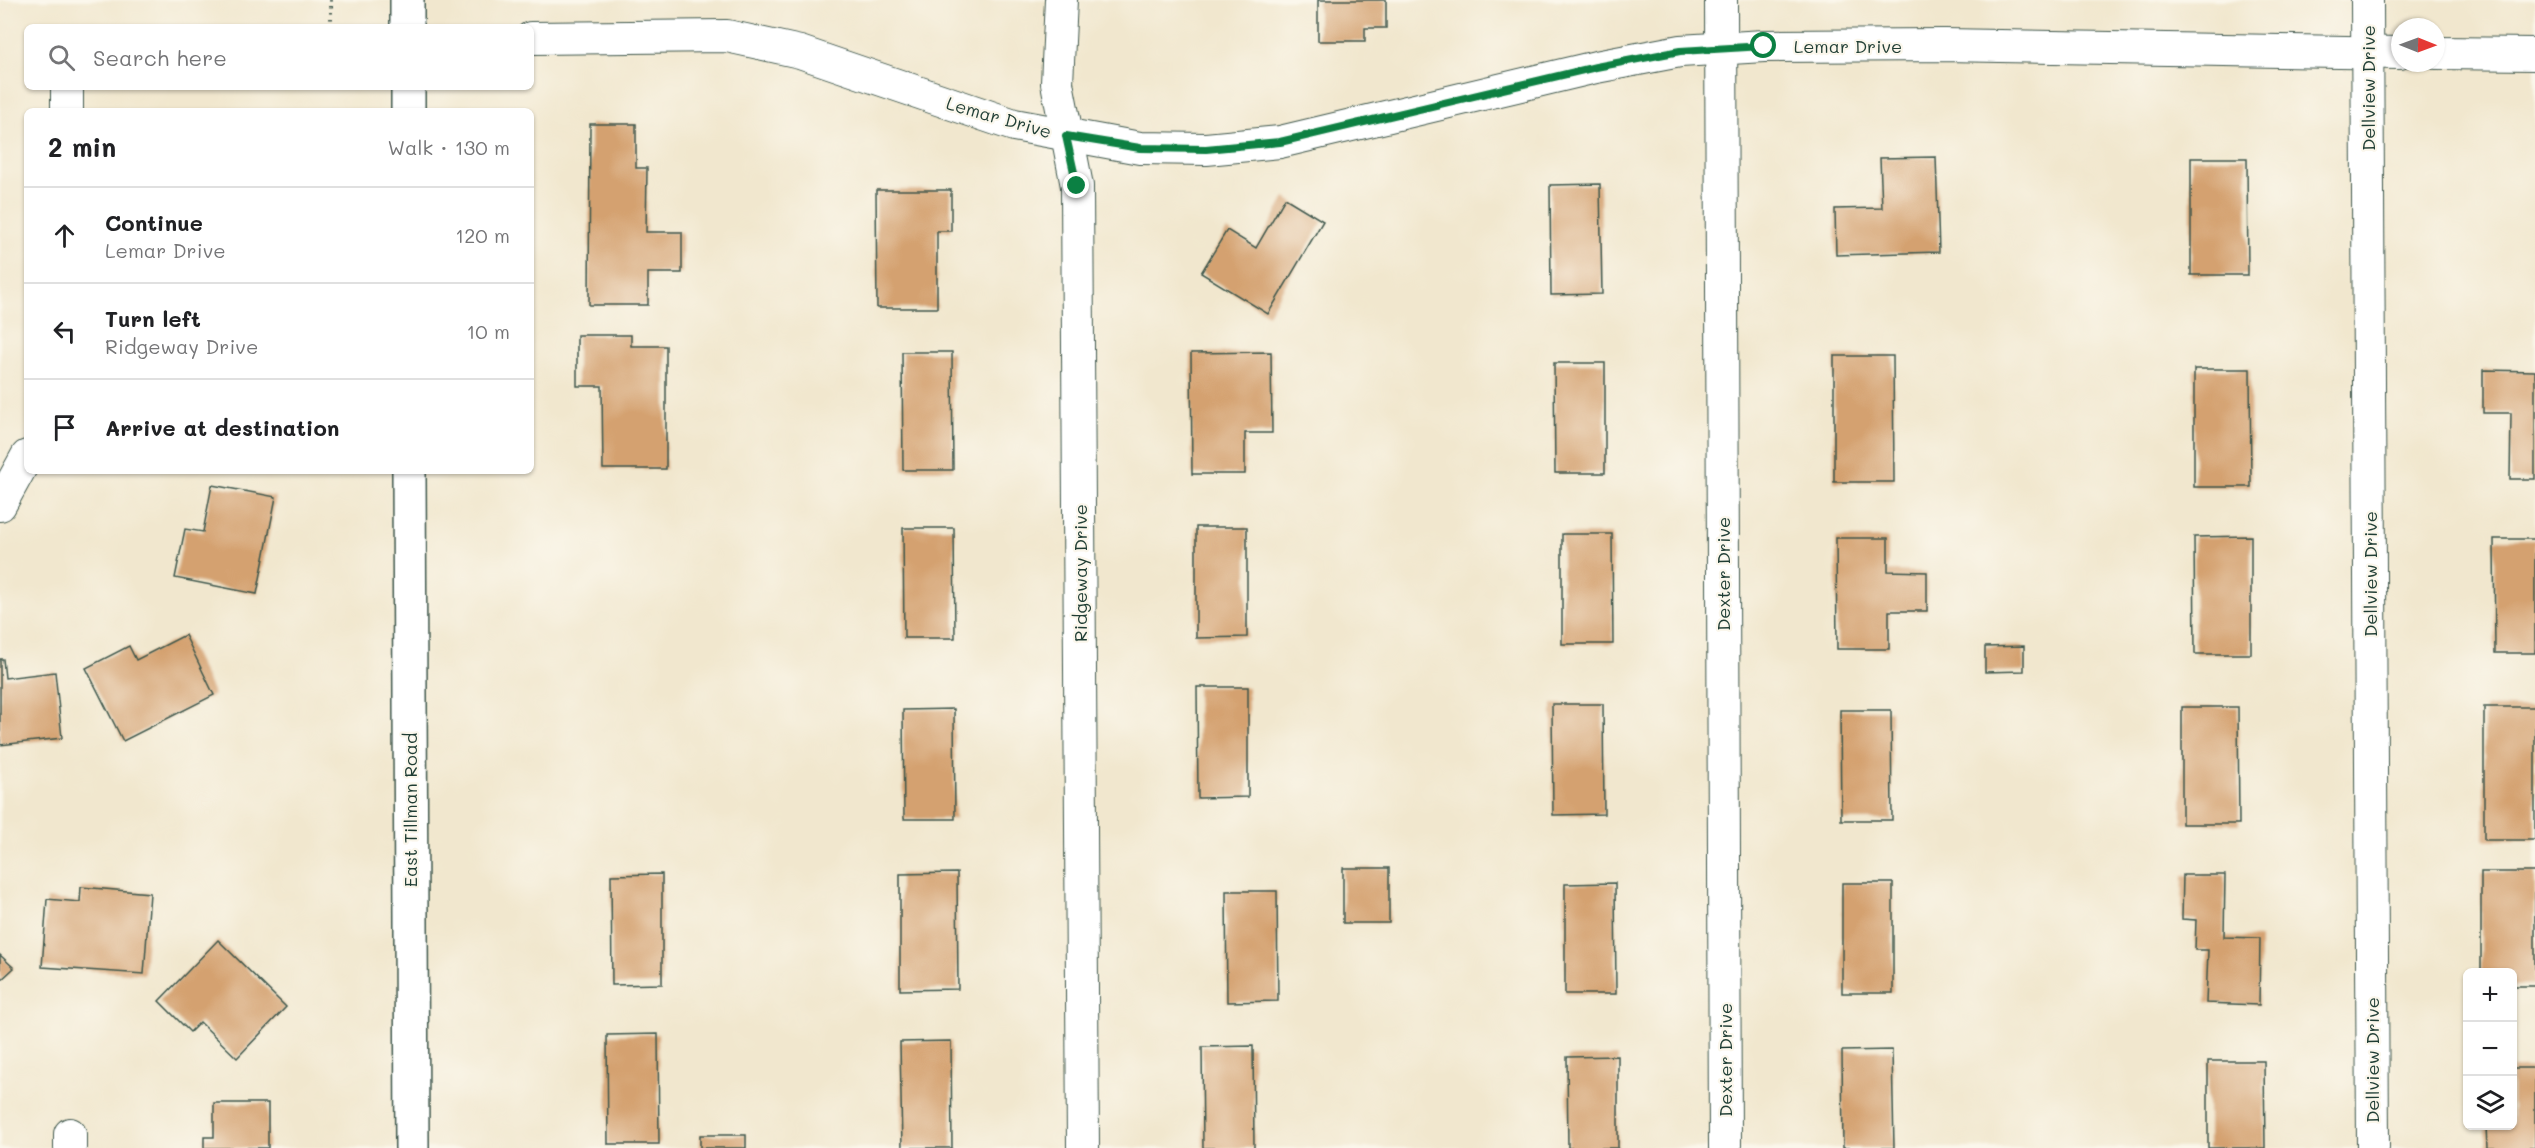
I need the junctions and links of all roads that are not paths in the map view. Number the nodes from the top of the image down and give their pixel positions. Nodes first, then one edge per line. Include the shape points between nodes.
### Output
1 (407, 0) edge
2 (1061, 0) edge
3 (1721, 0) edge
4 (2367, 0) edge
5 (407, 24) edge
6 (534, 38) edge
7 (1721, 48) junction
8 (2368, 53) junction
9 (2391, 53) edge
10 (2445, 53) edge
11 (2535, 54) edge
12 (67, 90) edge
13 (408, 90) edge
14 (67, 108) edge
15 (408, 108) edge
16 (1066, 136) junction
17 (24, 462) edge
18 (409, 474) edge
19 (0, 506) edge
20 (412, 1148) edge
21 (1083, 1148) edge
22 (1725, 1148) edge
23 (2373, 1148) edge

1 - 5 main road
2 - 16 street, Ridgeway Drive via 1057,82
3 - 7 street, Dexter Drive
4 - 8 street, Dellview Drive
6 - 16 street, Lemar Drive via 727,36 765,43 1014,125
7 - 8 street, Lemar Drive via 1945,45
7 - 16 street, Lemar Drive via 1680,51 1596,67 1280,142 1206,149 1140,148
7 - 22 street, Dexter Drive
8 - 9 street, Lemar Drive
8 - 23 street, Dellview Drive
10 - 11 street
12 - 14 street
13 - 15 main road
16 - 21 street, Ridgeway Drive via 1077,186
17 - 19 street
18 - 20 main road, East Tillman Road

